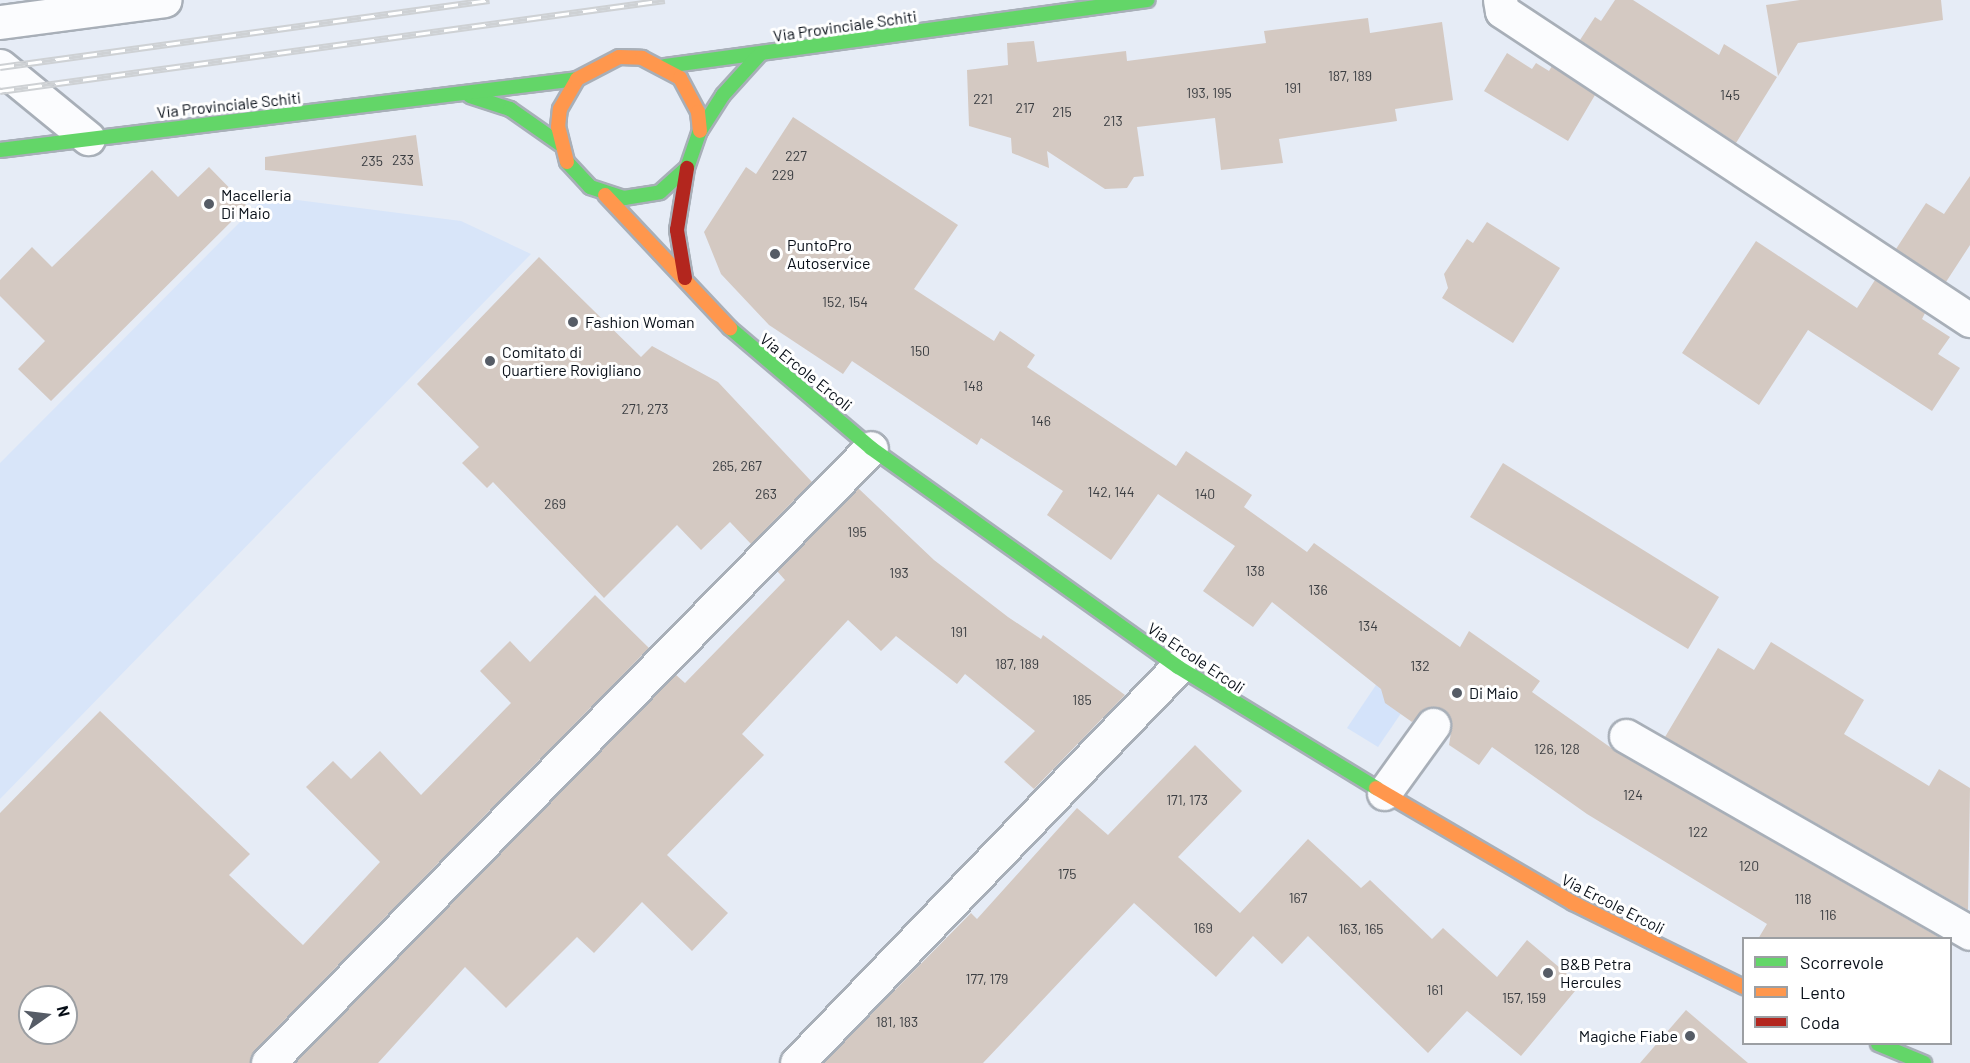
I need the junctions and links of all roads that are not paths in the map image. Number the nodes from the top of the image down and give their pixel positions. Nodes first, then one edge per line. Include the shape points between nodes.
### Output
1 (165, 0) edge
2 (1148, 0) edge
3 (1500, 0) edge
4 (0, 22) edge
5 (760, 54) junction
6 (0, 66) edge
7 (665, 66) junction
8 (577, 79) junction
9 (462, 93) junction
10 (700, 131) junction
11 (88, 138) junction
12 (560, 144) junction
13 (0, 150) edge
14 (687, 168) junction
15 (605, 195) junction
16 (685, 278) junction
17 (1970, 320) edge
18 (871, 448) junction
19 (1178, 667) junction
20 (1433, 725) dead end
21 (1626, 736) dead end
22 (1384, 793) junction
23 (1970, 933) edge
24 (1742, 987) edge
25 (1880, 1045) edge
26 (268, 1063) edge
27 (797, 1063) edge
28 (1924, 1063) edge

1 - 4 street
2 - 5 street, Via Provinciale Schiti
3 - 17 street via 1502,11
5 - 7 street, Via Provinciale Schiti
5 - 10 street, Via Provinciale Schiti via 737,76
6 - 11 street
7 - 8 street, Via Provinciale Schiti via 619,57 596,65
7 - 10 street via 691,94
8 - 9 street, Via Provinciale Schiti
8 - 12 street, Via Provinciale Schiti via 560,109
9 - 11 street, Via Provinciale Schiti
9 - 12 street, Via Provinciale Schiti via 510,109
10 - 14 street, Via Provinciale Schiti
11 - 13 street, Via Provinciale Schiti
12 - 15 street, Via Provinciale Schiti via 577,175
14 - 15 street, Via Provinciale Schiti via 660,192 633,198
14 - 16 street via 676,230
15 - 16 street, Via Ercole Ercoli
16 - 18 street, Via Ercole Ercoli via 746,344
18 - 19 street, Via Ercole Ercoli
18 - 26 street
19 - 22 street, Via Ercole Ercoli
19 - 27 street
20 - 22 street
21 - 23 street
22 - 24 street, Via Ercole Ercoli via 1572,903
25 - 28 street

